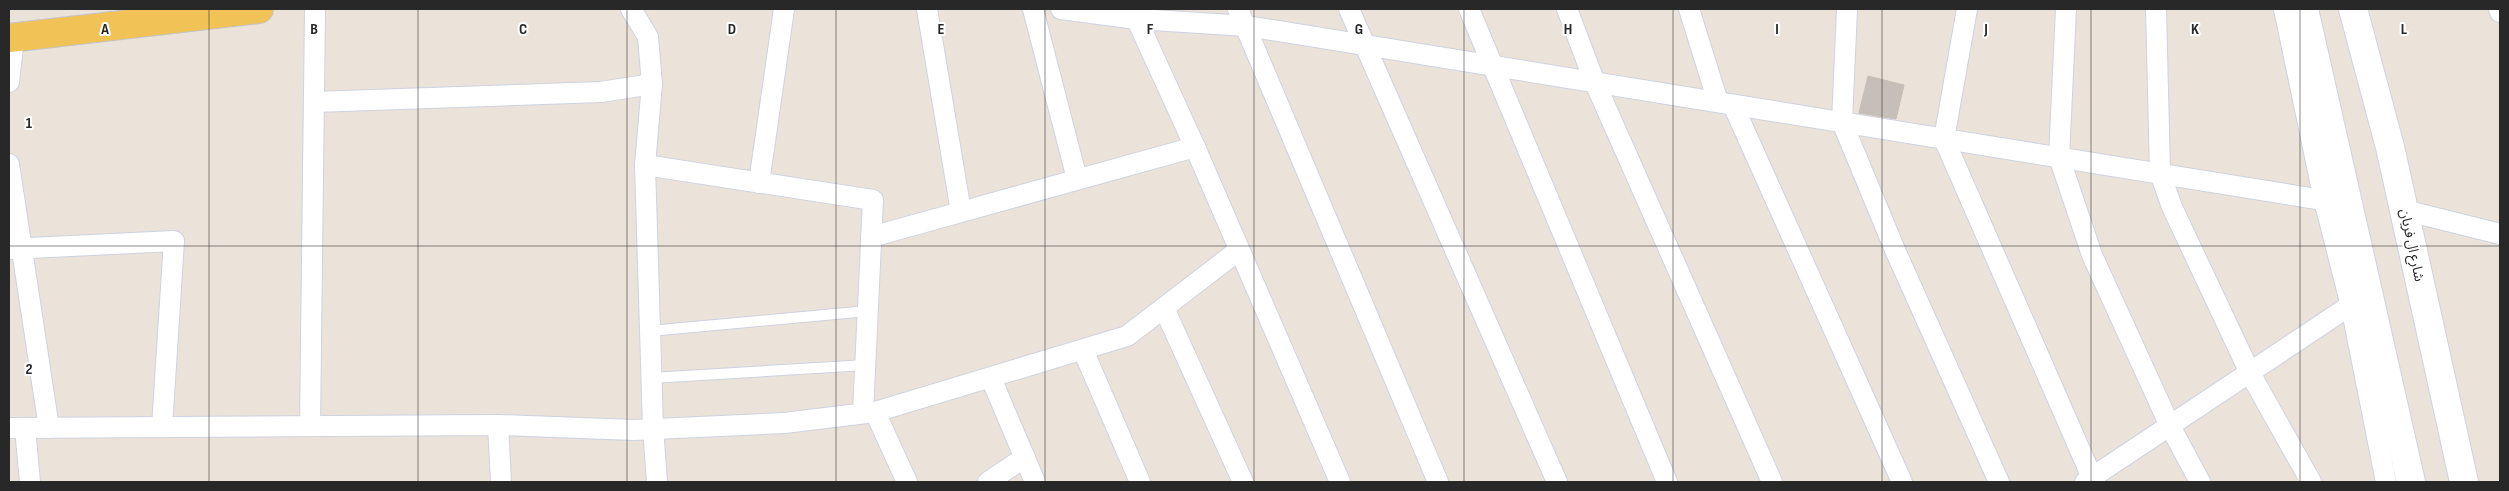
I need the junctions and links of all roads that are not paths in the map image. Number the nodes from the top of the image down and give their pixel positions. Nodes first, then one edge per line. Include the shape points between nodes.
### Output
1 (259, 9) edge
2 (314, 9) edge
3 (631, 9) edge
4 (784, 9) edge
5 (927, 9) edge
6 (1032, 9) edge
7 (1060, 9) edge
8 (1349, 9) edge
9 (1469, 9) edge
10 (1567, 9) edge
11 (1689, 9) edge
12 (1847, 9) edge
13 (1967, 9) edge
14 (2066, 9) edge
15 (2156, 9) edge
16 (2284, 9) edge
17 (2304, 9) edge
18 (2353, 9) edge
19 (1134, 14) edge
20 (1242, 17) edge
21 (11, 38) edge
22 (1365, 46) junction
23 (1492, 66) junction
24 (9, 82) edge
25 (1596, 83) junction
26 (652, 84) junction
27 (314, 102) junction
28 (1725, 104) junction
29 (1842, 122) junction
30 (1944, 139) junction
31 (1195, 147) junction
32 (2059, 157) junction
33 (9, 164) edge
34 (645, 165) junction
35 (2160, 173) junction
36 (1077, 180) junction
37 (759, 183) junction
38 (2336, 202) junction
39 (2404, 210) junction
40 (961, 212) junction
41 (2500, 234) edge
42 (871, 237) junction
43 (15, 249) edge
44 (1239, 250) junction
45 (2360, 300) junction
46 (1164, 308) junction
47 (868, 311) junction
48 (650, 331) junction
49 (1083, 350) junction
50 (866, 365) junction
51 (2250, 373) junction
52 (651, 378) junction
53 (991, 378) junction
54 (869, 413) junction
55 (498, 425) junction
56 (310, 426) junction
57 (2170, 426) junction
58 (162, 427) junction
59 (17, 428) edge
60 (49, 428) junction
61 (653, 428) junction
62 (1025, 457) junction
63 (2090, 481) edge
64 (30, 482) edge
65 (501, 482) edge
66 (657, 482) edge
67 (907, 482) edge
68 (988, 482) edge
69 (1035, 482) edge
70 (1140, 482) edge
71 (1243, 482) edge
72 (1340, 482) edge
73 (1438, 482) edge
74 (1557, 482) edge
75 (1666, 482) edge
76 (1772, 482) edge
77 (1902, 482) edge
78 (1999, 482) edge
79 (2200, 482) edge
80 (2311, 482) edge
81 (2386, 482) edge
82 (2411, 482) edge
83 (2464, 482) edge

1 - 21 main road
2 - 27 street
3 - 26 street via 648,37
4 - 37 street
5 - 40 street
6 - 36 street
7 - 19 street
8 - 22 street
9 - 23 street
10 - 25 street
11 - 28 street
12 - 29 street
13 - 30 street
14 - 32 street
15 - 35 street
16 - 38 street
17 - 38 main road
18 - 39 main road, شارع ال فريان
19 - 20 street
19 - 31 street
20 - 22 street
20 - 73 street
21 - 24 street
22 - 23 street
22 - 74 street
23 - 25 street
23 - 75 street
25 - 28 street
25 - 76 street
26 - 27 street via 601,92
26 - 34 street
27 - 56 street
28 - 29 street
28 - 77 street
29 - 30 street
29 - 78 street via 1895,250
30 - 32 street
30 - 63 street
31 - 36 street
31 - 44 street
32 - 35 street
32 - 57 street via 2092,255
33 - 43 street
34 - 37 street
34 - 48 street
35 - 38 street
35 - 51 street via 2172,207
36 - 40 street
37 - 42 street via 873,200
38 - 45 main road
39 - 41 street
39 - 83 main road, شارع ال فريان
40 - 42 street
42 - 47 street
43 - 58 street via 174,241
43 - 60 street
44 - 46 street
44 - 72 street
45 - 51 street
45 - 81 street
45 - 82 main road
46 - 49 street via 1127,336
46 - 71 street
47 - 48 lane
47 - 50 street
48 - 52 street
49 - 53 street
49 - 70 street
50 - 52 lane
50 - 54 street
51 - 57 street
51 - 80 street
52 - 61 street
53 - 54 street
53 - 62 street
54 - 61 street via 784,423
54 - 67 street
55 - 56 street
55 - 61 street
55 - 65 street
56 - 58 street
57 - 63 street
57 - 79 street
58 - 60 street
59 - 60 street
59 - 64 street
61 - 66 street
62 - 68 street
62 - 69 street

